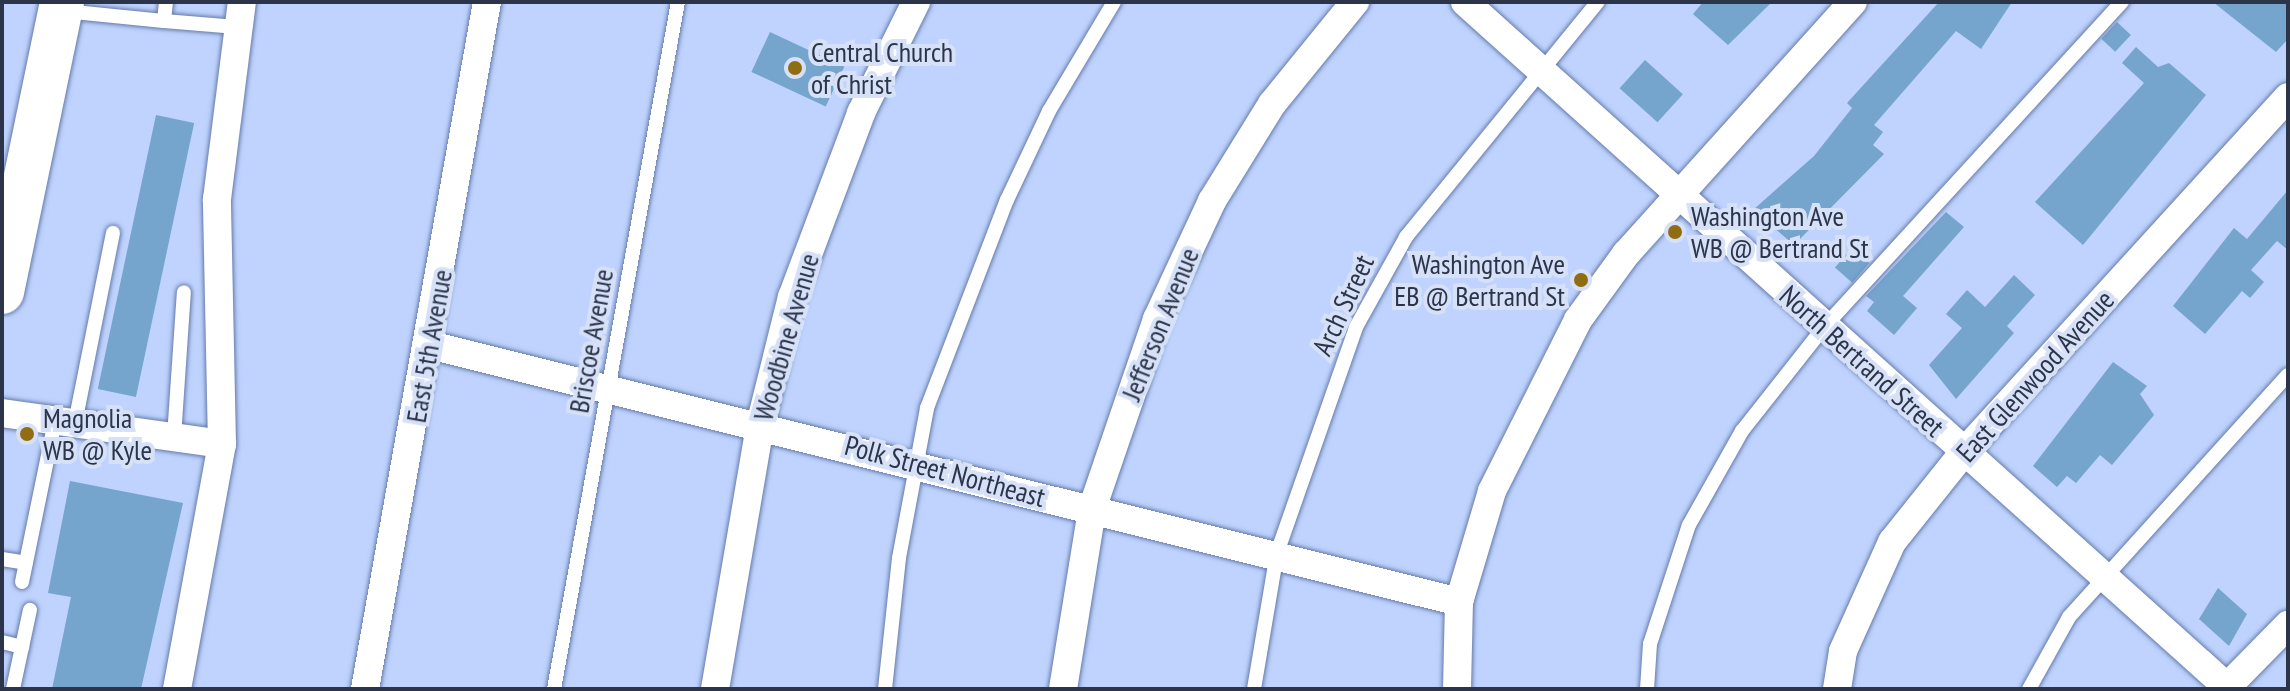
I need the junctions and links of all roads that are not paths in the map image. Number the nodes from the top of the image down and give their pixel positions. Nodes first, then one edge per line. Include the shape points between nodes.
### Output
1 (166, 2) edge
2 (487, 2) edge
3 (678, 2) edge
4 (916, 2) edge
5 (1114, 2) edge
6 (1355, 2) edge
7 (1465, 2) edge
8 (1598, 2) edge
9 (1853, 2) edge
10 (2122, 2) edge
11 (62, 6) edge
12 (240, 15) edge
13 (164, 21) junction
14 (1538, 69) junction
15 (2288, 97) edge
16 (1679, 194) junction
17 (10, 208) edge
18 (113, 233) dead end
19 (2, 292) edge
20 (184, 292) dead end
21 (1824, 327) junction
22 (430, 345) junction
23 (2288, 375) edge
24 (609, 387) junction
25 (2, 413) edge
26 (65, 422) junction
27 (760, 425) junction
28 (174, 437) junction
29 (222, 444) junction
30 (1963, 453) junction
31 (915, 462) junction
32 (1092, 509) junction
33 (1277, 553) junction
34 (2, 559) edge
35 (26, 563) junction
36 (2103, 578) junction
37 (22, 582) dead end
38 (1459, 602) junction
39 (30, 610) dead end
40 (2288, 625) edge
41 (2, 642) edge
42 (22, 647) junction
43 (2225, 688) edge
44 (13, 689) edge
45 (177, 689) edge
46 (365, 689) edge
47 (554, 689) edge
48 (715, 689) edge
49 (885, 689) edge
50 (1063, 689) edge
51 (1254, 689) edge
52 (1457, 689) edge
53 (1647, 689) edge
54 (1837, 689) edge
55 (2029, 689) edge

1 - 13 lane
2 - 22 street, East 5th Avenue
3 - 24 lane, Briscoe Avenue
4 - 27 street, Woodbine Avenue via 861,113 797,283
5 - 31 lane via 1049,111 1007,200 927,408
6 - 32 street, Jefferson Avenue via 1272,104 1212,201 1157,319
7 - 14 street, North Bertrand Street
8 - 14 lane, Arch Street
9 - 16 street
10 - 21 lane
11 - 13 lane
11 - 17 main road
12 - 13 lane
12 - 29 street via 217,199
14 - 16 street, North Bertrand Street
14 - 33 lane, Arch Street via 1406,237 1356,327
15 - 30 street, East Glenwood Avenue
16 - 21 street, North Bertrand Street
16 - 38 street via 1578,320 1533,398 1492,491
17 - 19 main road
18 - 26 lane
20 - 28 lane
21 - 30 street, North Bertrand Street
21 - 53 lane via 1742,431 1689,525 1650,644
22 - 24 street, Polk Street Northeast
22 - 46 street, East 5th Avenue
23 - 36 lane
24 - 27 street, Polk Street Northeast
24 - 47 lane, Briscoe Avenue
25 - 26 street
26 - 28 street
26 - 35 lane
27 - 31 street, Polk Street Northeast
27 - 48 street, Woodbine Avenue
28 - 29 street
29 - 45 street
30 - 36 street, North Bertrand Street
30 - 54 street, East Glenwood Avenue via 1892,542 1843,651
31 - 32 street, Polk Street Northeast
31 - 49 lane
32 - 33 street, Polk Street Northeast
32 - 50 street, Jefferson Avenue
33 - 38 street, Polk Street Northeast
33 - 51 lane, Arch Street
34 - 35 lane
35 - 37 lane
36 - 43 street, North Bertrand Street
36 - 55 lane via 2048,645
38 - 52 street
39 - 42 lane
40 - 43 street
41 - 42 lane
42 - 44 lane

